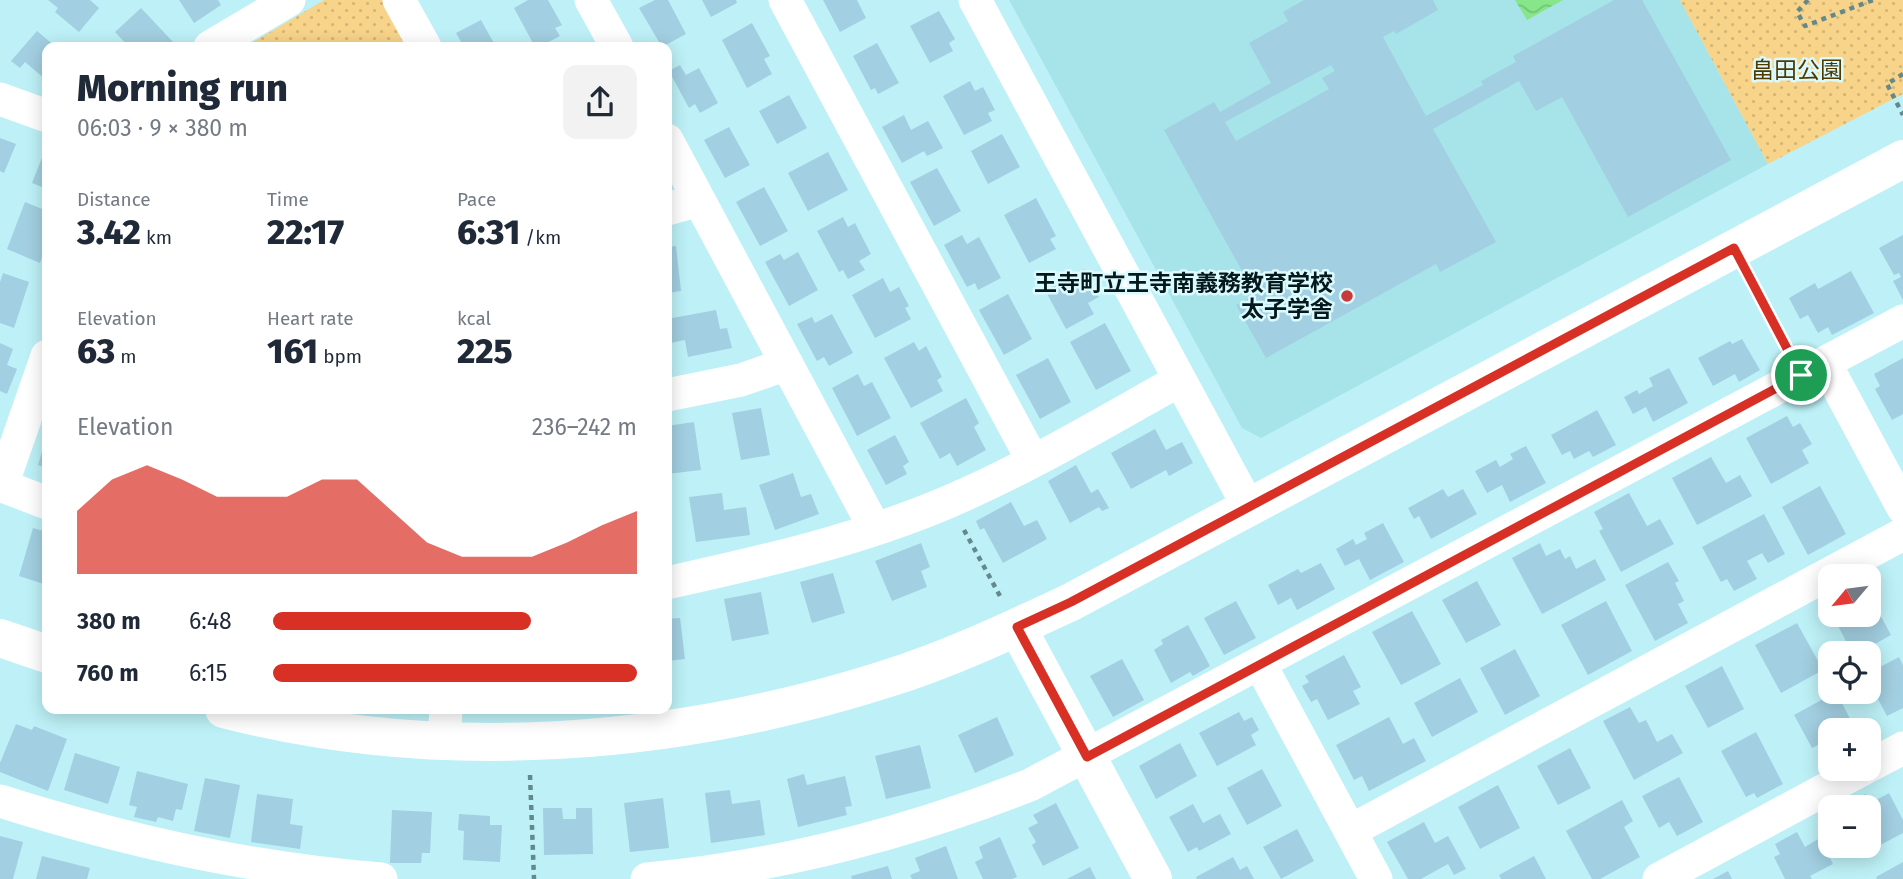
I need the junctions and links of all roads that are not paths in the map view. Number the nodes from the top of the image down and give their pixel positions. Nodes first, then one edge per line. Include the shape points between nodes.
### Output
1 (289, 0) edge
2 (399, 0) edge
3 (591, 0) edge
4 (785, 0) edge
5 (975, 0) edge
6 (218, 42) edge
7 (422, 42) edge
8 (614, 42) edge
9 (0, 99) edge
10 (42, 114) edge
11 (672, 149) edge
12 (1903, 159) edge
13 (699, 200) junction
14 (672, 208) edge
15 (1903, 321) edge
16 (787, 364) junction
17 (1813, 369) junction
18 (42, 370) edge
19 (1180, 380) junction
20 (672, 394) edge
21 (1033, 461) junction
22 (1, 485) edge
23 (42, 501) edge
24 (1248, 506) junction
25 (1903, 508) edge
26 (875, 529) junction
27 (1903, 534) edge
28 (672, 582) edge
29 (1017, 627) junction
30 (0, 638) edge
31 (42, 652) edge
32 (1260, 664) junction
33 (243, 714) edge
34 (445, 725) edge
35 (1903, 748) edge
36 (1087, 757) junction
37 (1881, 760) edge
38 (1841, 781) edge
39 (0, 801) edge
40 (1350, 831) junction
41 (381, 879) edge
42 (647, 879) edge
43 (1153, 879) edge
44 (1376, 879) edge
45 (1659, 879) edge

1 - 6 street
2 - 7 street
3 - 8 street
4 - 21 street
5 - 19 street
9 - 10 street
11 - 13 street
12 - 24 street
13 - 14 street
13 - 16 street
15 - 17 street
16 - 20 street via 741,380
16 - 26 street
17 - 25 street
17 - 32 street
18 - 22 street
19 - 21 street
19 - 24 street
21 - 26 street via 949,502
22 - 23 street
24 - 29 street
26 - 28 street
27 - 40 street
29 - 34 street via 888,679 732,719 528,741
29 - 36 street
30 - 31 street
32 - 36 street
32 - 40 street
33 - 34 street via 346,732
35 - 37 street
36 - 42 street via 983,804 887,835 800,855
36 - 43 street
38 - 45 street
39 - 41 street via 209,857
40 - 44 street

